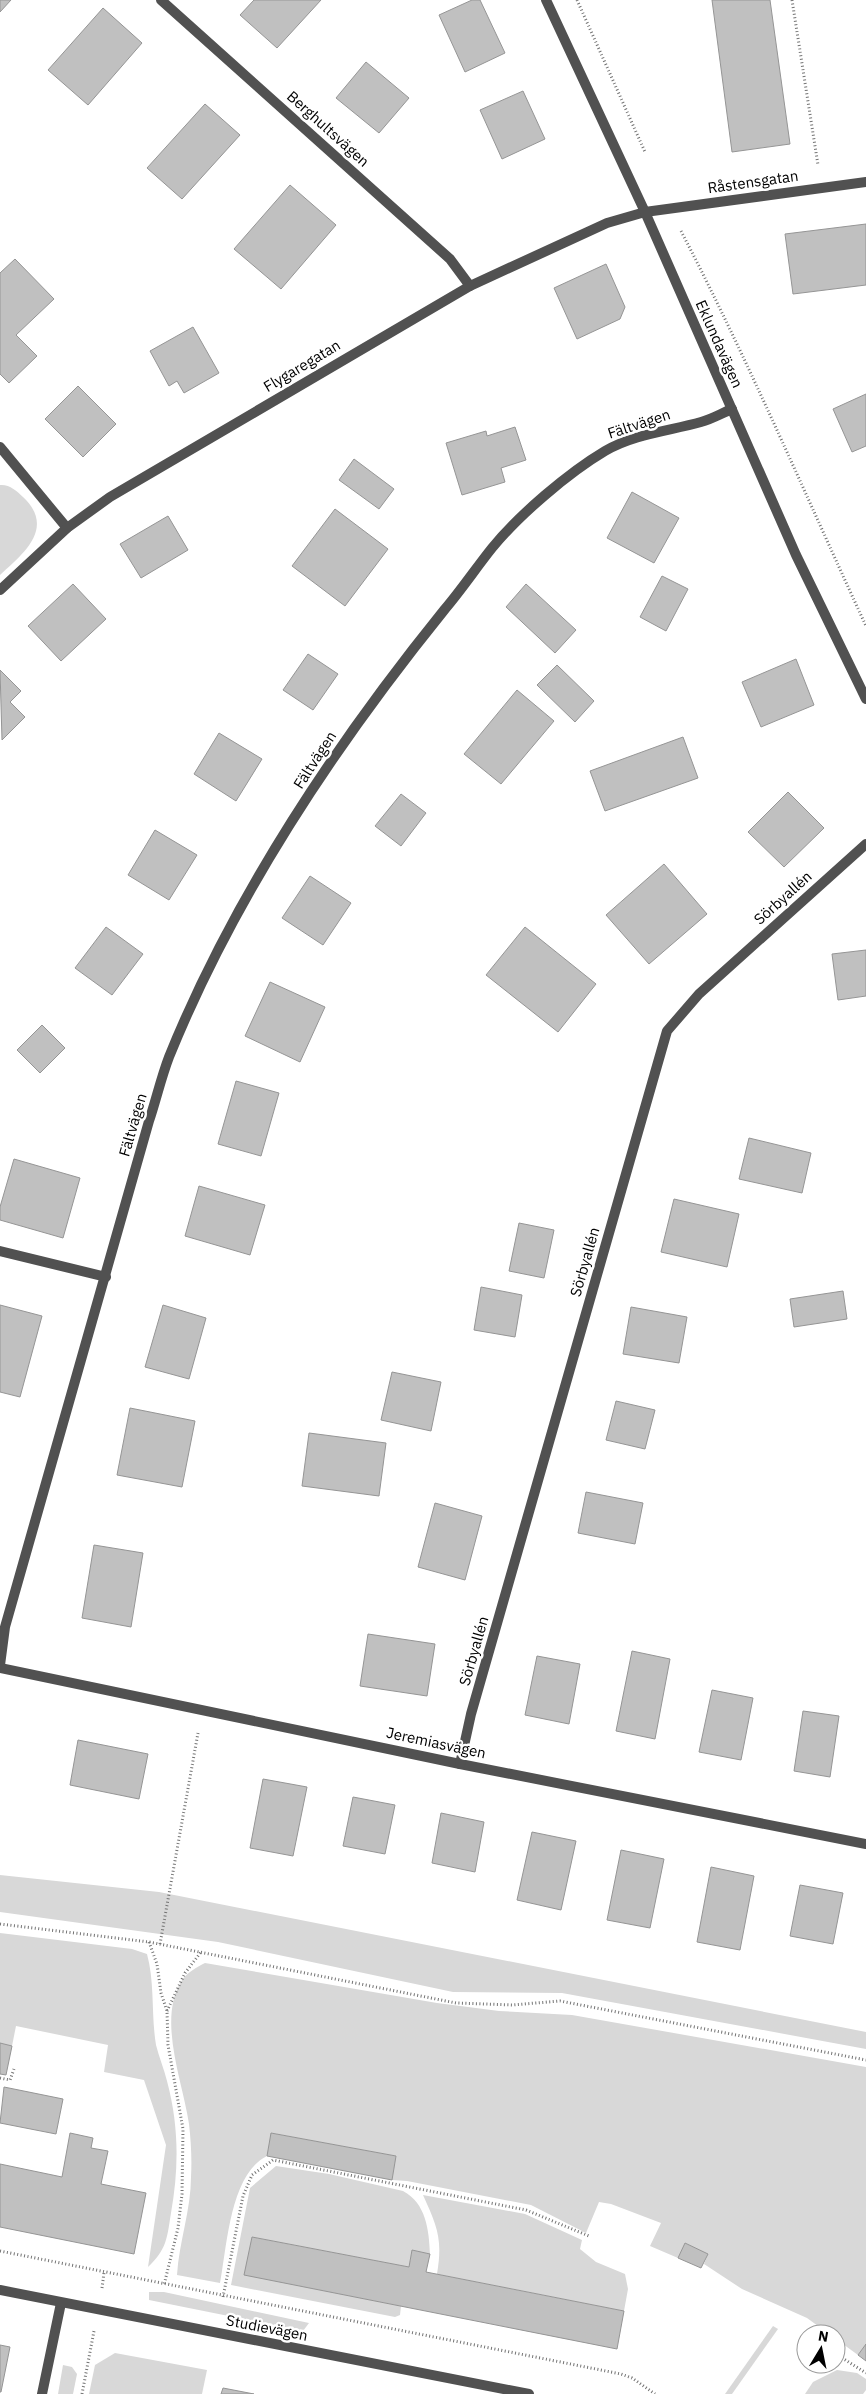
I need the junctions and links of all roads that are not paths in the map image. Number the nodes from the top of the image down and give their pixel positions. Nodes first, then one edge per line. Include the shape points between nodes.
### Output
1 (161, 0) edge
2 (546, 0) edge
3 (866, 182) edge
4 (645, 212) junction
5 (470, 286) junction
6 (732, 409) junction
7 (0, 447) edge
8 (67, 528) junction
9 (0, 590) edge
10 (866, 699) edge
11 (866, 844) edge
12 (0, 1251) edge
13 (106, 1277) junction
14 (0, 1666) edge
15 (460, 1764) junction
16 (866, 1844) edge
17 (0, 2290) edge
18 (61, 2303) junction
19 (42, 2394) edge
20 (529, 2394) edge

1 - 5 street, Berghultsvägen via 450,259
2 - 4 street, Eklundavägen
3 - 4 street, Råstensgatan
4 - 5 street, Flygaregatan via 607,223
4 - 6 street, Eklundavägen
5 - 8 street, Flygaregatan via 110,497
6 - 10 street, Eklundavägen via 796,555
6 - 13 street, Fältvägen via 703,421 614,447 570,476 526,513 493,547 329,762 230,926 168,1060
7 - 8 street
8 - 9 street, Flygaregatan
11 - 15 street, Sörbyallén via 699,994 668,1030 471,1714
12 - 13 street
13 - 14 street, Fältvägen via 5,1627
14 - 15 street, Jeremiasvägen
15 - 16 street, Jeremiasvägen
17 - 18 street, Studievägen
18 - 19 street
18 - 20 street, Studievägen

